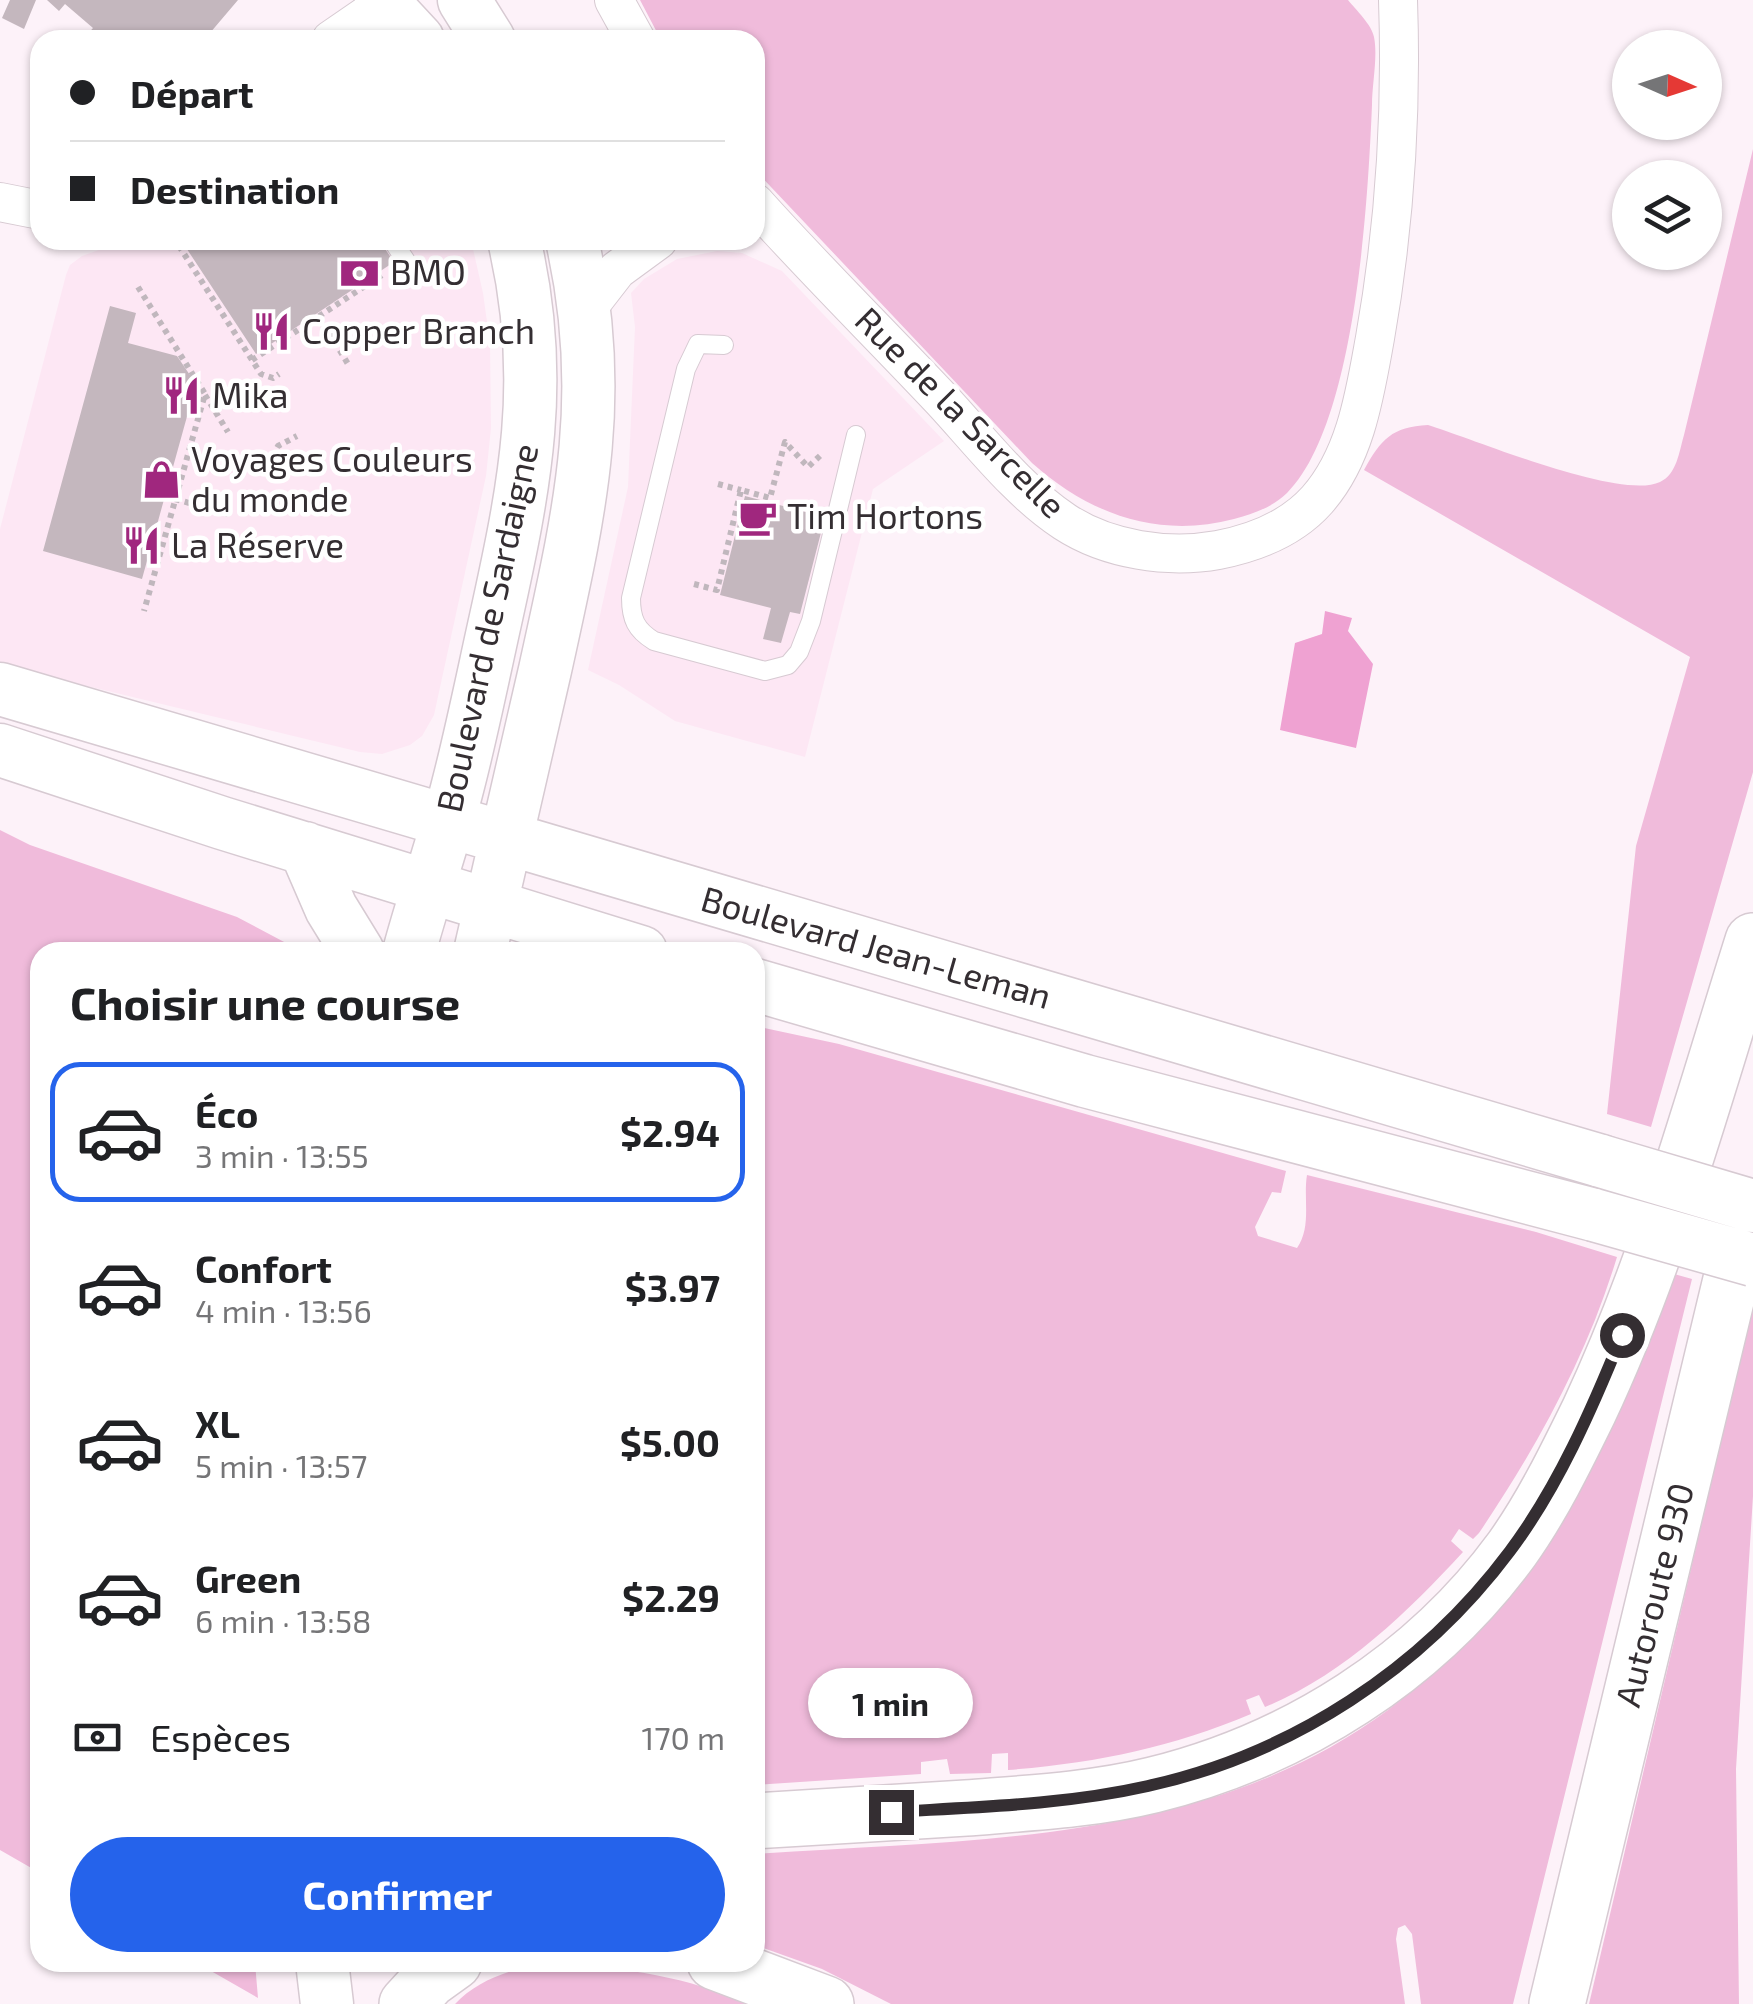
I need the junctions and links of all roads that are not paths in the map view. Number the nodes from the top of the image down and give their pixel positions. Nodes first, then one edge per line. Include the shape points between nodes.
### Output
1 (464, 0) edge
2 (614, 0) edge
3 (1398, 0) edge
4 (393, 11) edge
5 (352, 30) edge
6 (484, 30) edge
7 (630, 30) edge
8 (0, 202) edge
9 (30, 208) edge
10 (765, 218) edge
11 (399, 250) edge
12 (516, 250) edge
13 (574, 250) edge
14 (644, 250) edge
15 (412, 270) dead end
16 (586, 310) junction
17 (724, 346) dead end
18 (856, 435) dead end
19 (0, 689) edge
20 (0, 750) edge
21 (448, 821) junction
22 (507, 839) junction
23 (305, 848) junction
24 (429, 885) junction
25 (485, 929) edge
26 (1753, 941) edge
27 (352, 942) edge
28 (413, 942) edge
29 (571, 942) edge
30 (765, 988) edge
31 (1753, 1187) edge
32 (1753, 1206) edge
33 (1753, 1260) edge
34 (765, 1820) edge
35 (323, 1972) edge
36 (440, 1972) edge
37 (741, 1972) edge
38 (327, 2004) edge
39 (407, 2004) edge
40 (826, 2004) edge
41 (1557, 2004) edge

1 - 6 street
2 - 7 street
3 - 10 street, Rue de la Sarcelle via 1396,189 1361,408 1343,458 1316,500 1291,522 1239,546 1160,553 1122,546 1065,522
4 - 5 street
8 - 9 street
11 - 15 lane
12 - 21 street, Boulevard de Sardaigne via 529,330 528,456
13 - 16 street, Boulevard de Sardaigne
14 - 16 street via 617,270
16 - 22 street, Boulevard de Sardaigne via 591,389 584,479
17 - 18 lane via 698,344 686,368 630,598 642,634 765,670 788,664 806,639
19 - 21 street, Boulevard Jean-Leman
20 - 23 street
21 - 22 street, Boulevard Jean-Leman
21 - 24 street, Boulevard de Sardaigne
22 - 25 street, Boulevard de Sardaigne
22 - 32 street, Boulevard Jean-Leman, bridge
23 - 24 street
23 - 27 street
24 - 25 street
24 - 28 street, Boulevard de Sardaigne
25 - 29 street
26 - 34 highway via 1663,1228 1574,1441 1512,1548 1407,1660 1278,1742 1152,1786 1054,1801
30 - 33 street, Boulevard Jean-Leman, bridge
31 - 41 highway, Autoroute 930
35 - 38 street
36 - 39 highway
37 - 40 highway

